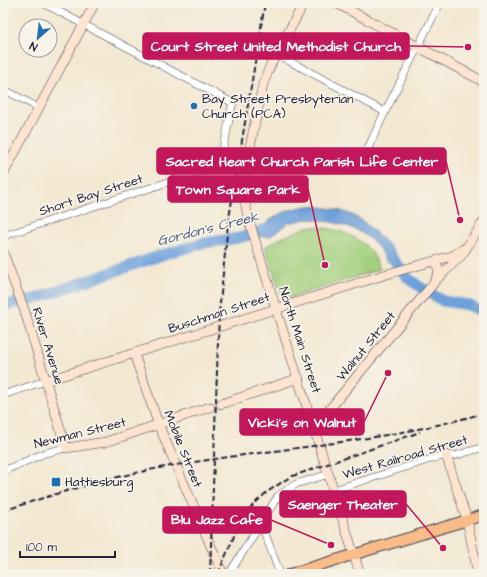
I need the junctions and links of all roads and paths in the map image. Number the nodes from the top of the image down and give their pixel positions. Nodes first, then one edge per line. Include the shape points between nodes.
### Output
1 (43, 3) edge
2 (95, 3) edge
3 (304, 3) edge
4 (336, 3) edge
5 (440, 3) edge
6 (83, 25) junction
7 (418, 47) junction
8 (276, 54) junction
9 (484, 82) edge
10 (3, 90) edge
11 (39, 108) junction
12 (384, 112) junction
13 (361, 163) dead end
14 (3, 175) edge
15 (484, 221) edge
16 (481, 234) edge
17 (3, 236) edge
18 (465, 248) junction
19 (3, 252) edge
20 (436, 261) junction
21 (435, 282) junction
22 (276, 309) junction
23 (134, 354) junction
24 (299, 378) junction
25 (45, 381) junction
26 (3, 395) edge
27 (221, 404) dead end
28 (210, 407) dead end
29 (159, 426) junction
30 (314, 428) junction
31 (484, 447) edge
32 (66, 448) junction
33 (446, 455) junction
34 (3, 472) edge
35 (329, 474) junction
36 (334, 490) junction
37 (484, 515) edge
38 (467, 520) junction
39 (261, 524) junction
40 (354, 554) junction
41 (223, 574) edge
42 (229, 574) edge
43 (280, 574) edge
44 (290, 574) edge
45 (360, 574) edge
46 (478, 574) edge

1 - 6 street
2 - 6 street
3 - 8 street, North Main Street
4 - 7 street
5 - 7 street
6 - 11 street
6 - 17 street, Short Bay Street via 233,103 221,155 208,169
7 - 9 street
7 - 12 street
8 - 12 street
8 - 22 street, North Main Street via 261,90 245,171 244,197
10 - 11 street
11 - 14 street
12 - 13 street
15 - 16 street, Walnut Street
16 - 18 street, Walnut Street
18 - 20 street, Buschman Street
18 - 21 street, Walnut Street via 461,256
19 - 25 street, River Avenue via 25,312
20 - 21 street via 440,268
20 - 22 street, Buschman Street
21 - 30 street, Walnut Street
22 - 23 street, Buschman Street
22 - 24 street, North Main Street
23 - 25 street, Buschman Street
23 - 29 street, Mobile Street
24 - 27 street
24 - 30 street, North Main Street
25 - 26 street, Buschman Street
25 - 32 street, River Avenue
28 - 29 street, Newman Street
29 - 32 street, Newman Street via 95,445
29 - 41 street, Mobile Street
30 - 35 street, North Main Street
31 - 33 street, West Railroad Street via 454,456
32 - 34 street, Newman Street via 45,453
33 - 36 street, West Railroad Street
33 - 38 street
35 - 36 street, North Main Street
35 - 39 street via 296,484 283,492 276,498
36 - 40 street, North Main Street
37 - 38 main road
38 - 40 main road
38 - 46 street
39 - 42 street
39 - 43 street
40 - 44 main road
40 - 45 street, North Main Street

